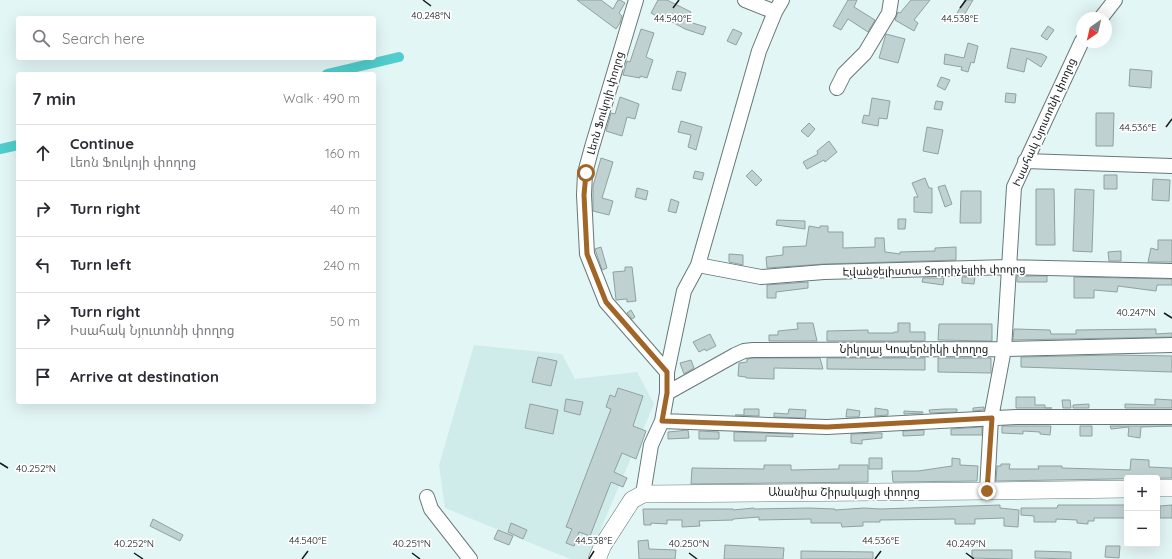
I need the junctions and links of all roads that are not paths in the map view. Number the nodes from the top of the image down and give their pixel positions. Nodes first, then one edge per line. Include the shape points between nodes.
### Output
1 (636, 0) edge
2 (745, 0) edge
3 (782, 0) edge
4 (891, 0) edge
5 (1116, 0) edge
6 (775, 12) junction
7 (1106, 12) edge
8 (1078, 48) edge
9 (837, 88) dead end
10 (1025, 161) junction
11 (1172, 166) edge
12 (698, 265) junction
13 (1010, 267) junction
14 (1172, 271) edge
15 (1172, 345) edge
16 (1004, 349) junction
17 (667, 372) junction
18 (667, 393) junction
19 (1172, 417) edge
20 (992, 418) junction
21 (662, 421) junction
22 (1160, 488) edge
23 (1172, 488) edge
24 (1124, 489) edge
25 (987, 491) junction
26 (643, 494) junction
27 (427, 497) dead end
28 (470, 559) edge
29 (598, 559) edge

1 - 17 street, Լեոն Ֆուկոյի փողոց via 586,173 584,195 587,254 606,302
2 - 6 street
3 - 6 street
4 - 9 street via 889,13 865,53 844,74
5 - 7 street
6 - 12 street via 759,51
8 - 10 street, Իսահակ Նյուտոնի փողոց
10 - 11 street
10 - 13 street, Իսահակ Նյուտոնի փողոց via 1014,187
12 - 13 street, Էվանջելիստա Տորրիչելլիի փողոց via 761,277 824,272
12 - 17 street via 684,292
13 - 14 street, Էվանջելիստա Տորրիչելլիի փողոց
13 - 16 street, Իսահակ Նյուտոնի փողոց
15 - 16 street, Նիկոլայ Կոպերնիկի փողոց
16 - 18 street, Նիկոլայ Կոպերնիկի փողոց via 744,351
16 - 20 street, Իսահակ Նյուտոնի փողոց
17 - 18 street
18 - 21 street
19 - 20 street
20 - 21 street via 827,427
20 - 25 street, Իսահակ Նյուտոնի փողոց
21 - 26 street via 651,445
22 - 23 main road
24 - 25 main road, Անանիա Շիրակացի փողոց
25 - 26 main road, Անանիա Շիրակացի փողոց
26 - 29 main road via 632,500 603,545
27 - 28 street via 431,509

